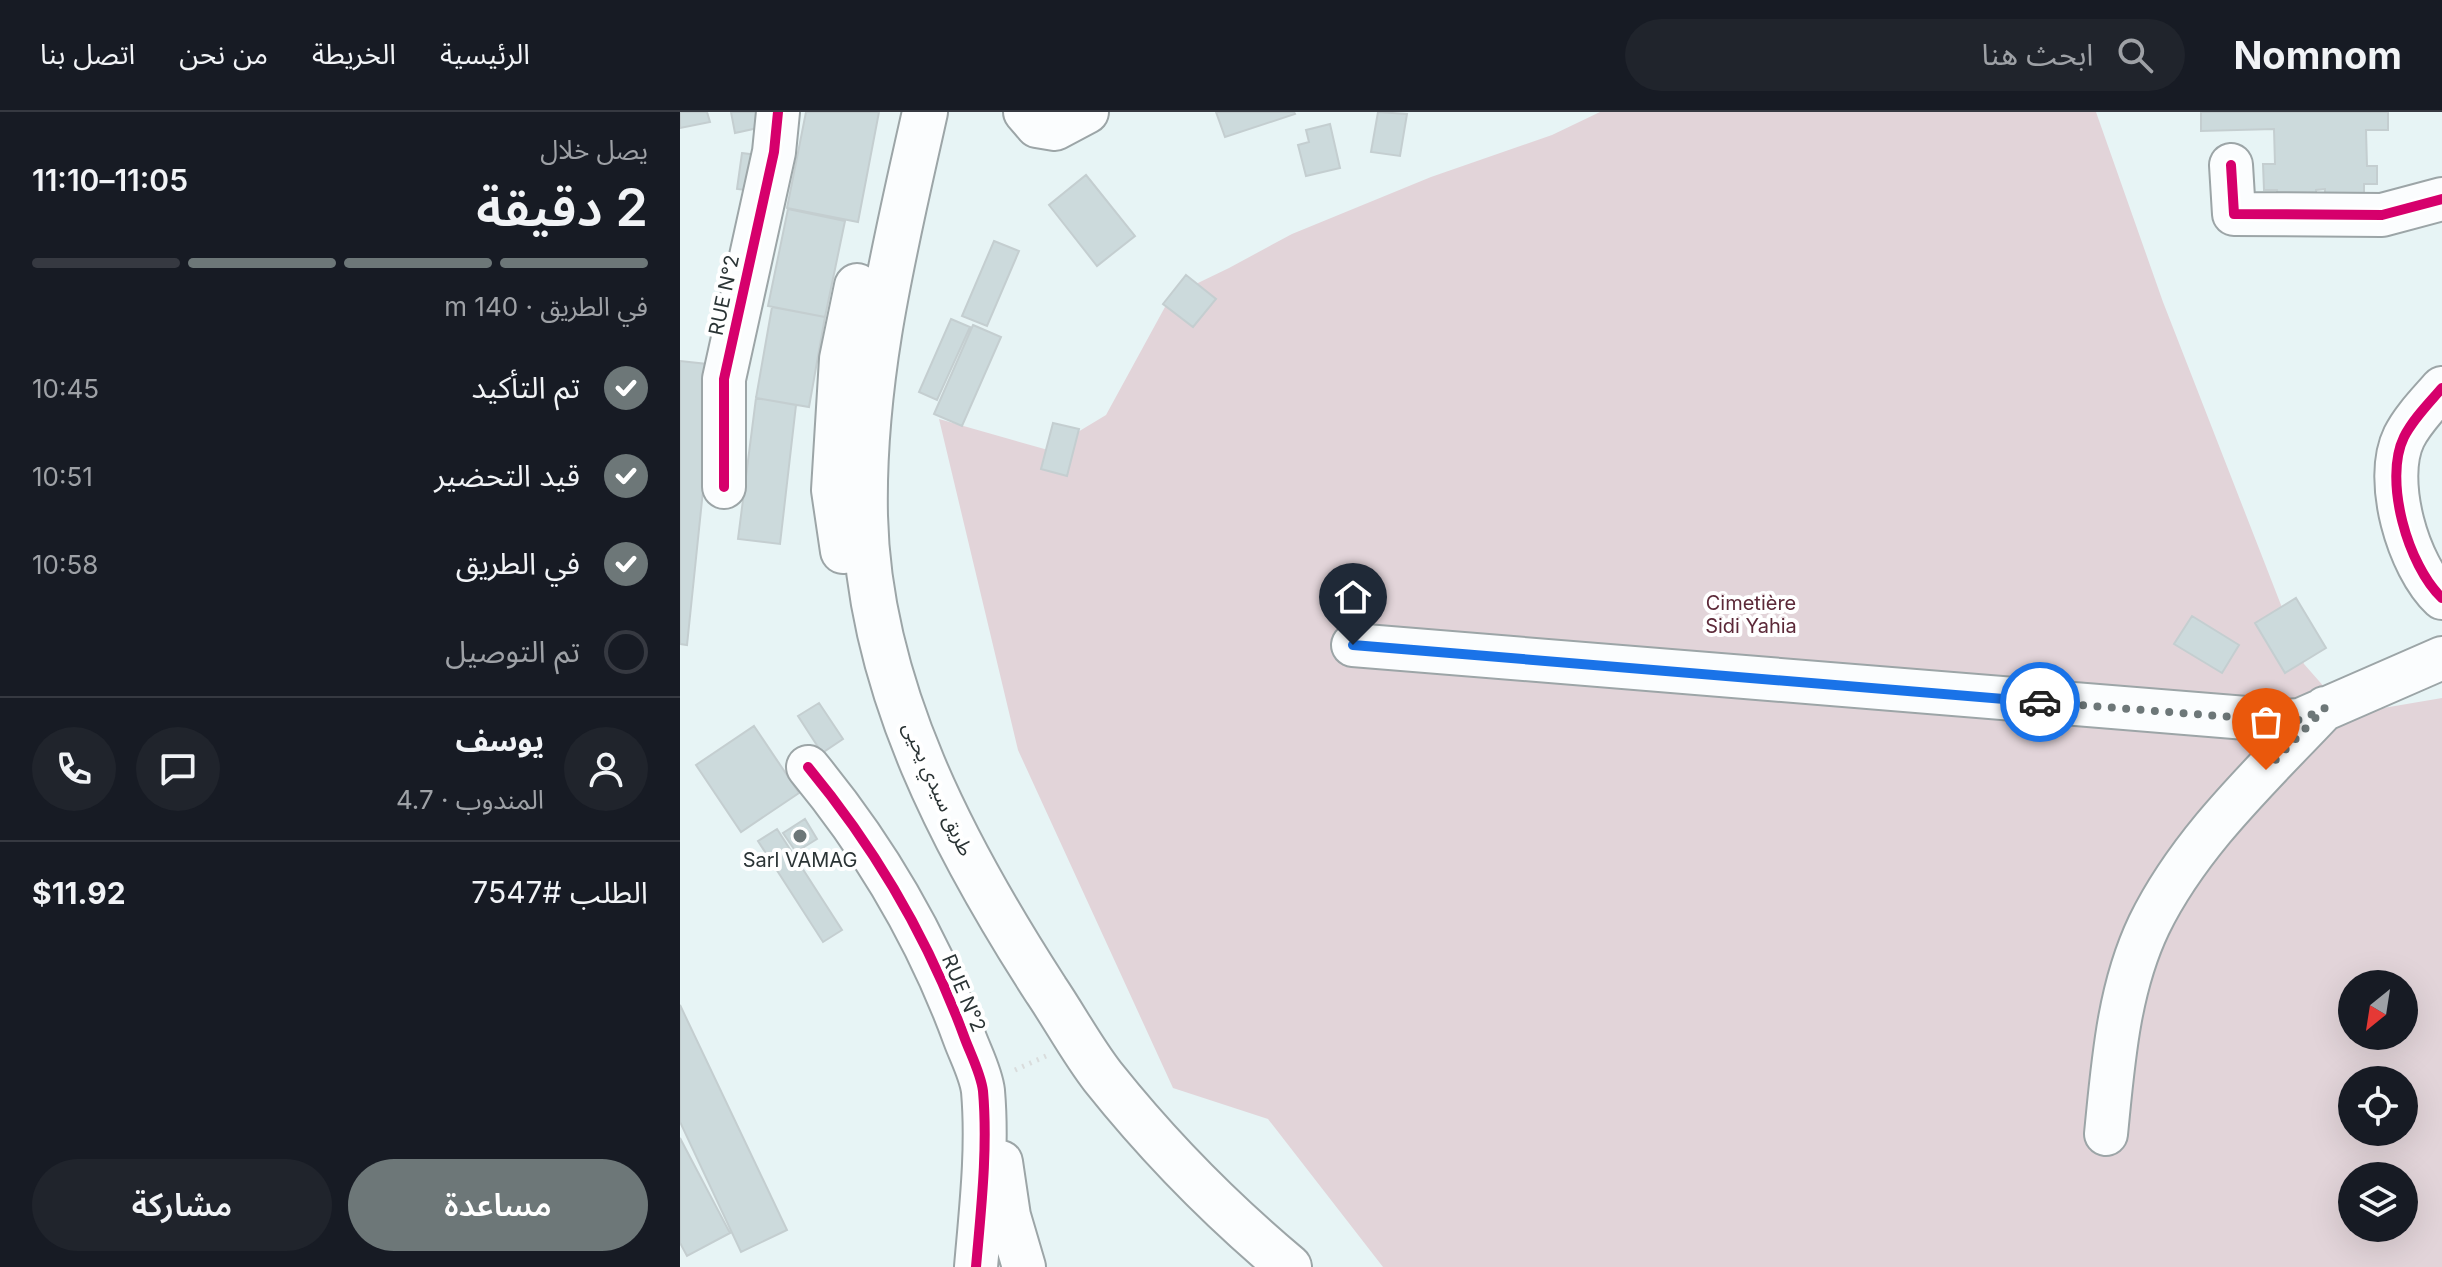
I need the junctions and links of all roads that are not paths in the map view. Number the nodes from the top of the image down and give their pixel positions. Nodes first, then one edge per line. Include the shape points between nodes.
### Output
1 (778, 112) edge
2 (894, 112) edge
3 (925, 112) edge
4 (1025, 112) edge
5 (1087, 112) edge
6 (2231, 165) dead end
7 (2442, 199) edge
8 (2442, 388) edge
9 (724, 487) dead end
10 (2442, 598) edge
11 (1353, 645) dead end
12 (2442, 658) edge
13 (2325, 708) junction
14 (808, 767) dead end
15 (983, 1088) junction
16 (2106, 1134) dead end
17 (976, 1267) edge
18 (1024, 1267) edge
19 (1248, 1267) edge
20 (1289, 1267) edge

1 - 9 street, RUE N°2 via 774,152 724,379
2 - 19 main road, طريق سيدي يحيى via 842,359 834,490 862,680 909,806 1063,1066 1150,1170
3 - 20 main road, طريق سيدي يحيى via 881,309 868,404 865,516 871,594 913,743 989,899 1102,1075 1172,1157
4 - 5 street via 1037,126 1055,129
6 - 7 street via 2234,214 2382,215
8 - 10 street via 2404,438 2395,469 2417,561
11 - 13 street via 2283,721 2300,720
12 - 13 street
13 - 16 street via 2227,811 2186,864 2149,926 2116,1039
14 - 15 street, RUE N°2 via 852,821 885,874 947,990
15 - 17 street, RUE N°2
15 - 18 street via 994,1110 1009,1216

